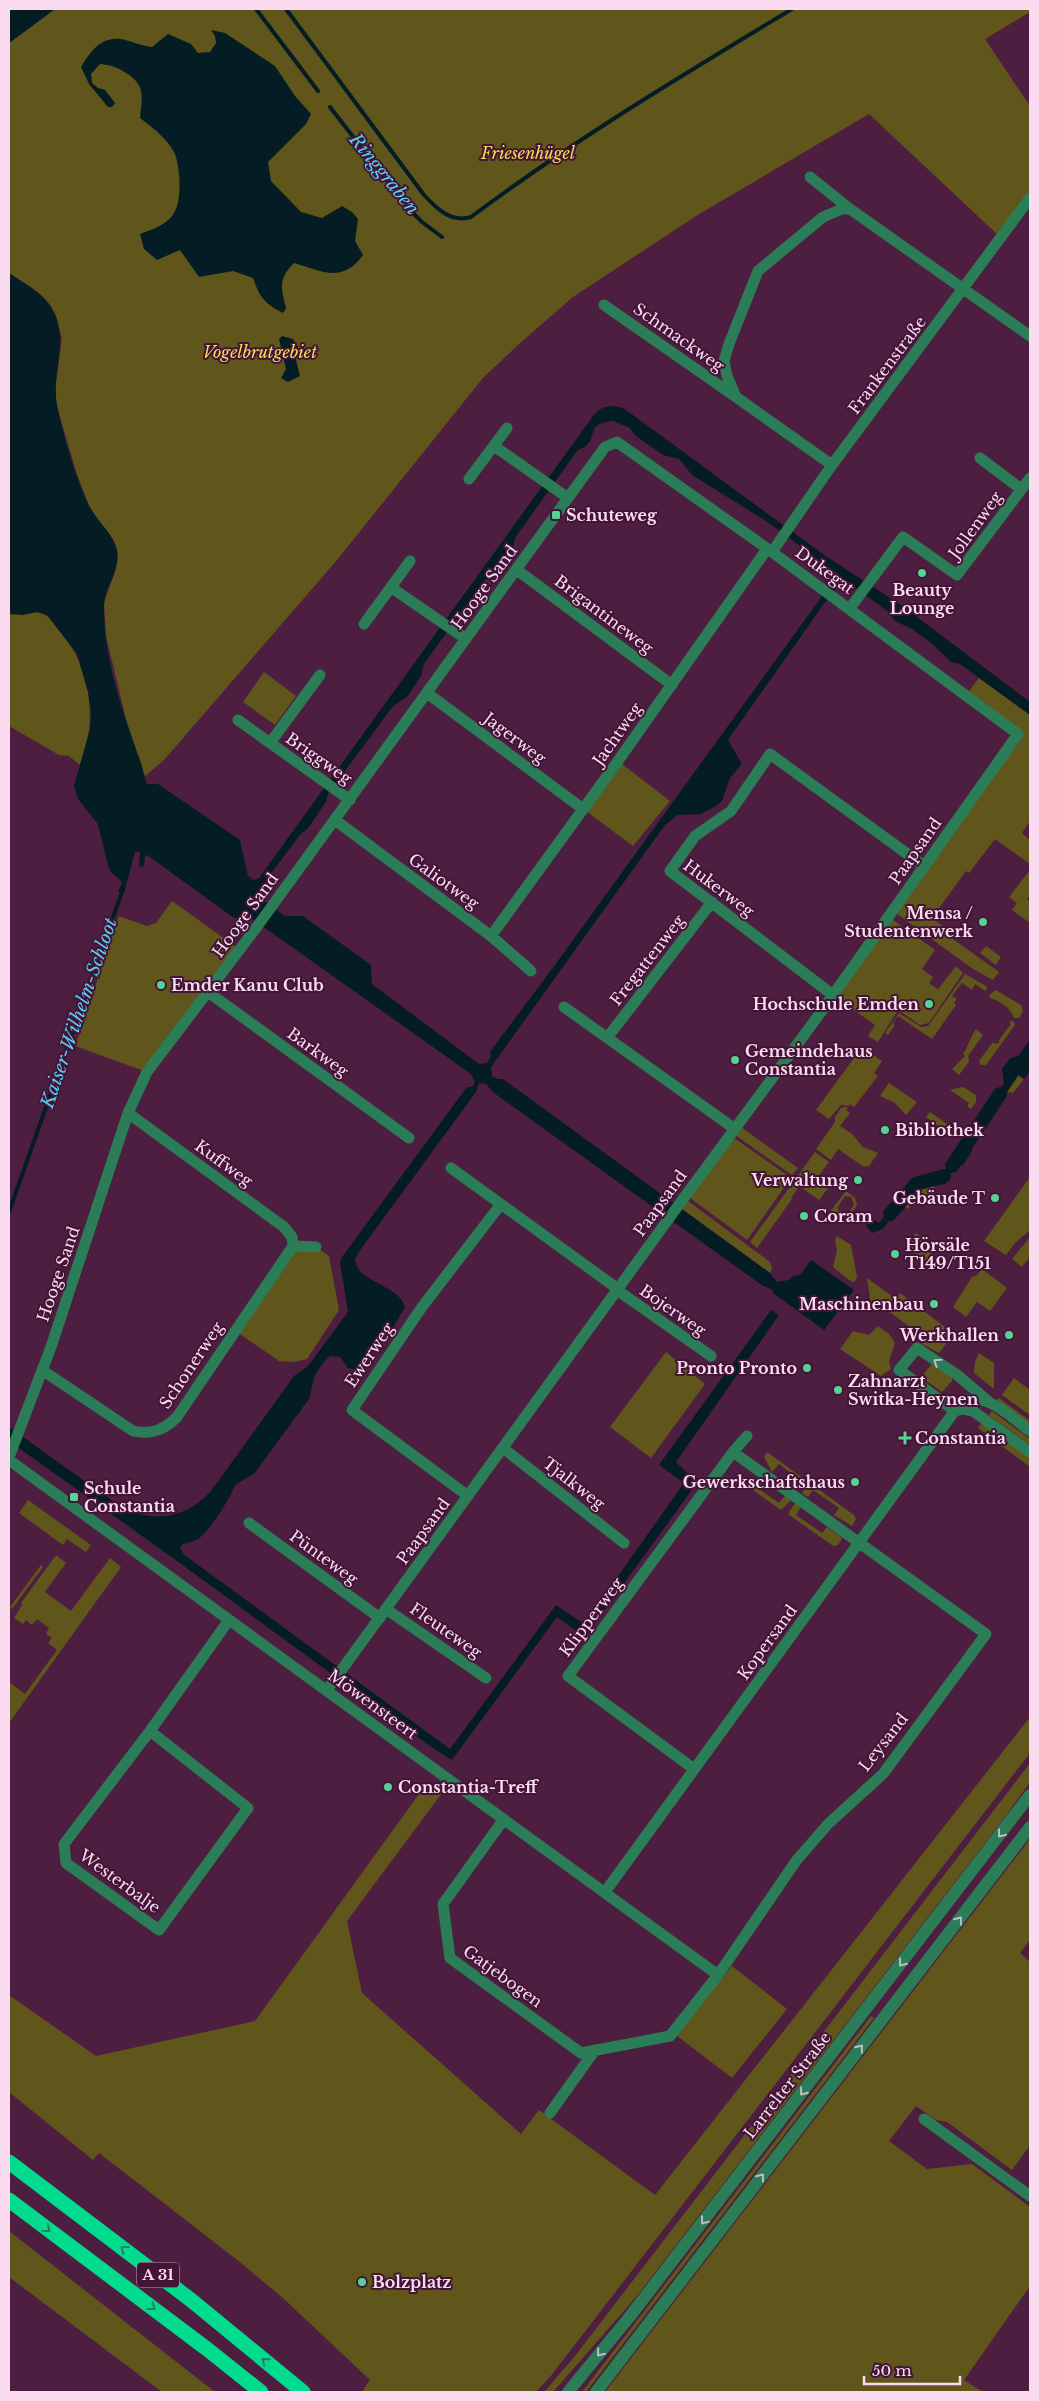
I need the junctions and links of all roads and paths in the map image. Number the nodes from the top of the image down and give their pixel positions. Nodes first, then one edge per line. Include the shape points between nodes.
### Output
1 (810, 177) dead end
2 (1030, 198) edge
3 (850, 208) junction
4 (964, 289) junction
5 (604, 305) dead end
6 (1030, 336) edge
7 (736, 397) junction
8 (507, 428) dead end
9 (608, 445) joint
10 (494, 446) junction
11 (980, 458) dead end
12 (832, 465) junction
13 (1030, 478) edge
14 (469, 480) dead end
15 (1021, 489) junction
16 (568, 498) junction
17 (769, 550) junction
18 (410, 561) dead end
19 (518, 570) junction
20 (392, 588) junction
21 (845, 605) junction
22 (364, 624) dead end
23 (466, 639) junction
24 (320, 675) dead end
25 (672, 684) junction
26 (428, 693) junction
27 (238, 720) dead end
28 (1018, 734) joint
29 (270, 743) junction
30 (350, 800) junction
31 (583, 809) junction
32 (335, 820) junction
33 (924, 866) junction
34 (712, 902) junction
35 (491, 936) junction
36 (531, 971) dead end
37 (208, 992) junction
38 (833, 995) junction
39 (564, 1007) dead end
40 (607, 1038) junction
41 (128, 1113) junction
42 (735, 1129) junction
43 (409, 1138) dead end
44 (451, 1168) dead end
45 (501, 1204) junction
46 (293, 1246) junction
47 (316, 1247) dead end
48 (618, 1290) junction
49 (711, 1356) dead end
50 (42, 1370) junction
51 (989, 1402) junction
52 (955, 1411) junction
53 (1030, 1431) edge
54 (747, 1436) dead end
55 (503, 1448) junction
56 (733, 1452) junction
57 (1030, 1452) edge
58 (10, 1455) edge
59 (468, 1496) junction
60 (249, 1523) dead end
61 (859, 1542) junction
62 (624, 1543) dead end
63 (383, 1614) junction
64 (229, 1620) junction
65 (486, 1678) dead end
66 (327, 1690) junction
67 (150, 1731) junction
68 (694, 1768) junction
69 (1030, 1795) edge
70 (504, 1818) junction
71 (1030, 1827) edge
72 (605, 1892) junction
73 (718, 1975) junction
74 (688, 2014) joint
75 (595, 2050) junction
76 (550, 2113) dead end
77 (924, 2119) dead end
78 (9, 2162) edge
79 (1030, 2196) edge
80 (9, 2200) edge
81 (261, 2392) edge
82 (303, 2392) edge
83 (568, 2392) edge
84 (596, 2392) edge

1 - 3 street
2 - 4 street, Frankenstraße
3 - 4 street
3 - 7 street, Schmackweg via 823,218 758,271 724,361
4 - 6 street
4 - 12 street, Frankenstraße
5 - 7 street, Schmackweg
7 - 12 street, Schmackweg
8 - 10 street
9 - 16 street, Hooge Sand
9 - 17 street, Dukegat via 617,442
10 - 14 street
10 - 16 street
11 - 15 street, Jollenweg
12 - 17 street, Frankenstraße via 782,538
13 - 15 street, Jollenweg
15 - 21 street, Jollenweg via 957,575 903,537 861,594
16 - 19 street, Hooge Sand
17 - 21 street, Dukegat
17 - 25 street, Jachtweg
18 - 20 street
19 - 23 street, Hooge Sand
19 - 25 street, Brigantineweg
20 - 22 street
20 - 23 street
21 - 28 street, Dukegat
23 - 26 street, Hooge Sand
24 - 29 street, Briggweg
25 - 31 street, Jachtweg
26 - 30 street, Hooge Sand
26 - 31 street, Jagerweg
27 - 29 street, Briggweg
28 - 33 street, Paapsand
29 - 30 street, Briggweg
30 - 32 street, Hooge Sand
31 - 35 street, Jachtweg
32 - 35 street, Galiotweg
32 - 37 street, Hooge Sand
33 - 34 street, Hukerweg via 770,754 731,811 695,836 670,871
33 - 38 street, Paapsand
34 - 38 street, Hukerweg
34 - 40 street, Fregattenweg
35 - 36 street, Galiotweg
37 - 41 street, Hooge Sand via 147,1072
37 - 43 street, Barkweg
38 - 42 street, Paapsand
39 - 40 street
40 - 42 street
41 - 46 street, Kuffweg via 284,1226 292,1237
41 - 50 street, Hooge Sand
42 - 48 street, Paapsand
44 - 45 street
45 - 48 street
45 - 59 street, Ewerweg via 422,1307 352,1410
46 - 47 street
46 - 50 street, Schonerweg via 177,1417 160,1430 151,1433 133,1430
48 - 49 street, Bojerweg
48 - 55 street, Paapsand
50 - 58 street, Hooge Sand
51 - 52 street via 966,1400
51 -> 52 street via 956,1374 917,1348 899,1370
51 - 53 street
52 - 57 street via 973,1411
52 - 61 street, Kopersand
54 - 56 street, Klipperweg
55 - 59 street, Paapsand
55 - 62 street, Tjalkweg
56 - 61 street
56 - 68 street, Klipperweg via 568,1676
58 - 64 street, Möwensteert
59 - 63 street, Paapsand
60 - 63 street, Pünteweg
61 - 68 street, Kopersand
61 - 73 street, Leysand via 986,1634 883,1774 828,1824 796,1861
63 - 65 street, Fleuteweg
63 - 66 street, Paapsand
64 - 66 street, Möwensteert
64 - 67 street, Westerbalje
66 - 70 street, Möwensteert
67 - 67 street, Westerbalje via 248,1808 159,1930 66,1862 64,1844
68 - 72 street, Kopersand
69 -> 83 street, Larrelter Straße via 631,2315
70 - 72 street, Möwensteert
70 - 75 street, Gatjebogen via 443,1904 450,1958 581,2052
84 -> 71 street
72 - 73 street, Möwensteert
73 - 74 street, Leysand
74 - 75 street, Gatjebogen via 670,2036
75 - 76 street
77 - 79 street
82 -> 78 highway, A 31 via 191,2300
80 -> 81 highway

